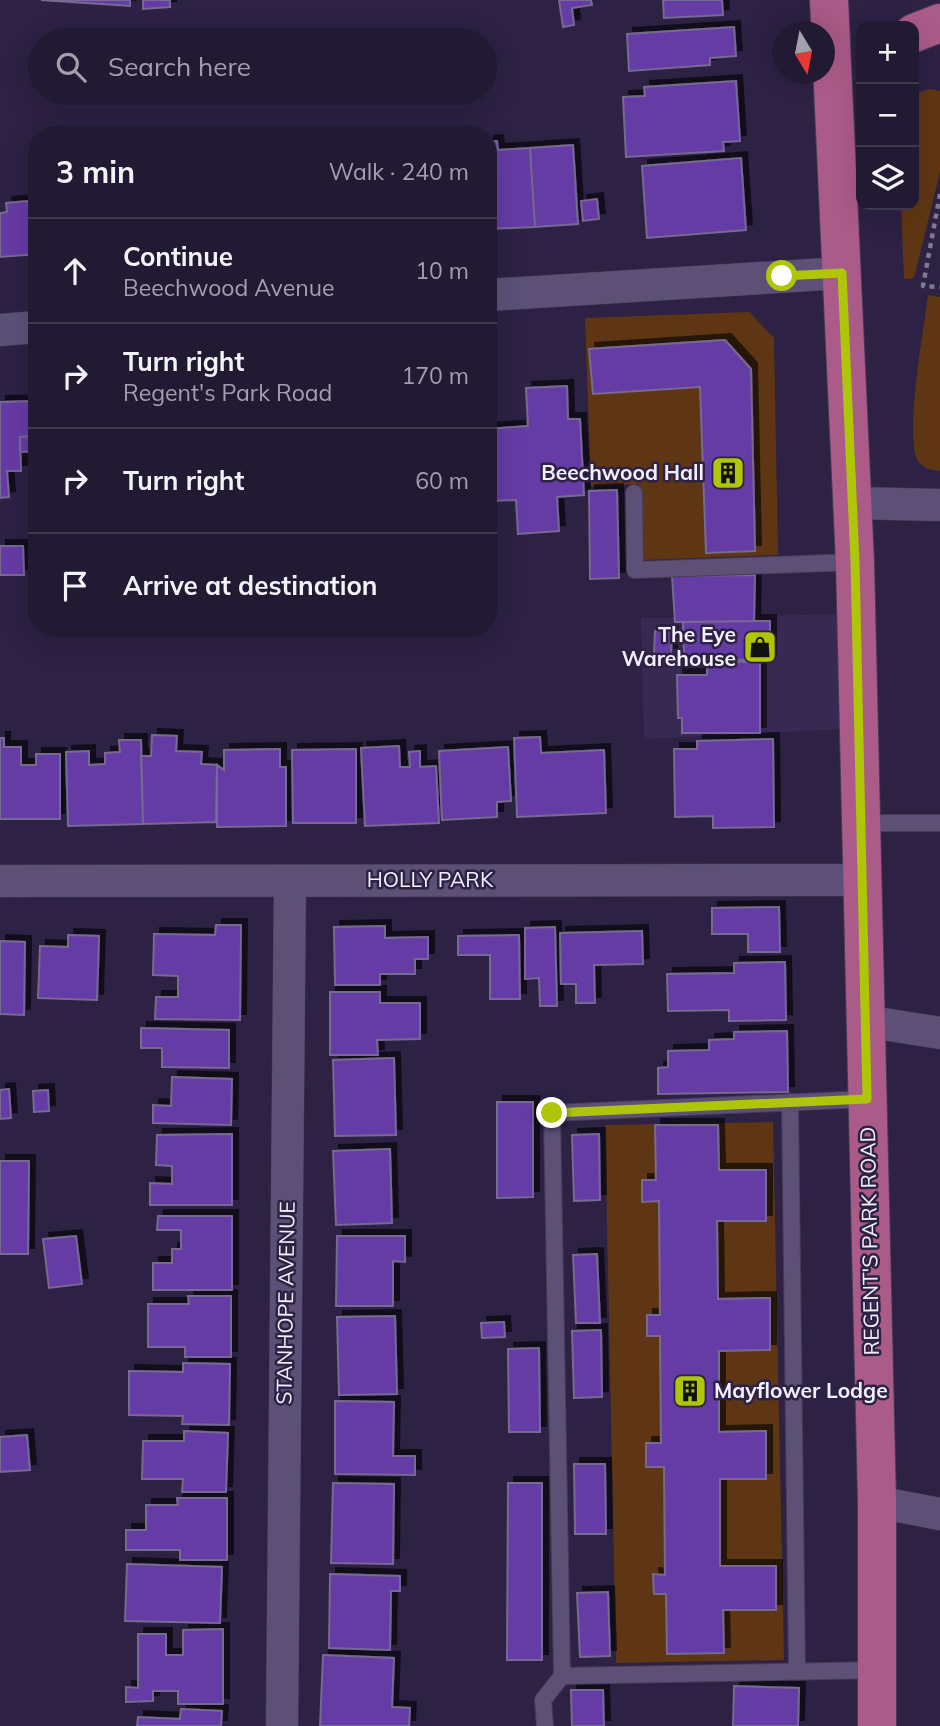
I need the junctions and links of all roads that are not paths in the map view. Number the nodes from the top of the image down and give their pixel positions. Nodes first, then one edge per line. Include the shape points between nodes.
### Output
1 (830, 0) edge
2 (940, 23) edge
3 (919, 31) edge
4 (847, 42) edge
5 (842, 273) junction
6 (497, 294) edge
7 (28, 328) edge
8 (0, 330) edge
9 (634, 493) dead end
10 (852, 503) junction
11 (940, 505) edge
12 (855, 562) junction
13 (860, 822) junction
14 (940, 823) edge
15 (861, 880) junction
16 (0, 881) edge
17 (290, 881) junction
18 (864, 1021) junction
19 (940, 1033) edge
20 (867, 1099) junction
21 (790, 1102) junction
22 (877, 1502) junction
23 (940, 1514) edge
24 (877, 1670) junction
25 (797, 1672) junction
26 (562, 1676) junction
27 (282, 1726) edge
28 (545, 1726) edge
29 (877, 1726) edge

1 - 4 main road, REGENT'S PARK ROAD
2 - 3 main road
4 - 5 main road, REGENT'S PARK ROAD
5 - 6 street
5 - 10 main road, REGENT'S PARK ROAD
7 - 8 street
9 - 12 lane via 635,570
10 - 11 street
10 - 12 main road, REGENT'S PARK ROAD
12 - 13 main road, REGENT'S PARK ROAD
13 - 14 lane
13 - 15 main road, REGENT'S PARK ROAD
15 - 17 street, HOLLY PARK
15 - 18 main road, REGENT'S PARK ROAD
16 - 17 street, HOLLY PARK
17 - 27 street, STANHOPE AVENUE
18 - 19 street
18 - 20 main road, REGENT'S PARK ROAD
20 - 21 lane
20 - 22 main road, REGENT'S PARK ROAD
21 - 25 lane
21 - 26 lane via 552,1113
22 - 23 street
22 - 24 main road, REGENT'S PARK ROAD
24 - 25 lane
24 - 29 main road, REGENT'S PARK ROAD
25 - 26 lane
26 - 28 lane via 543,1700

